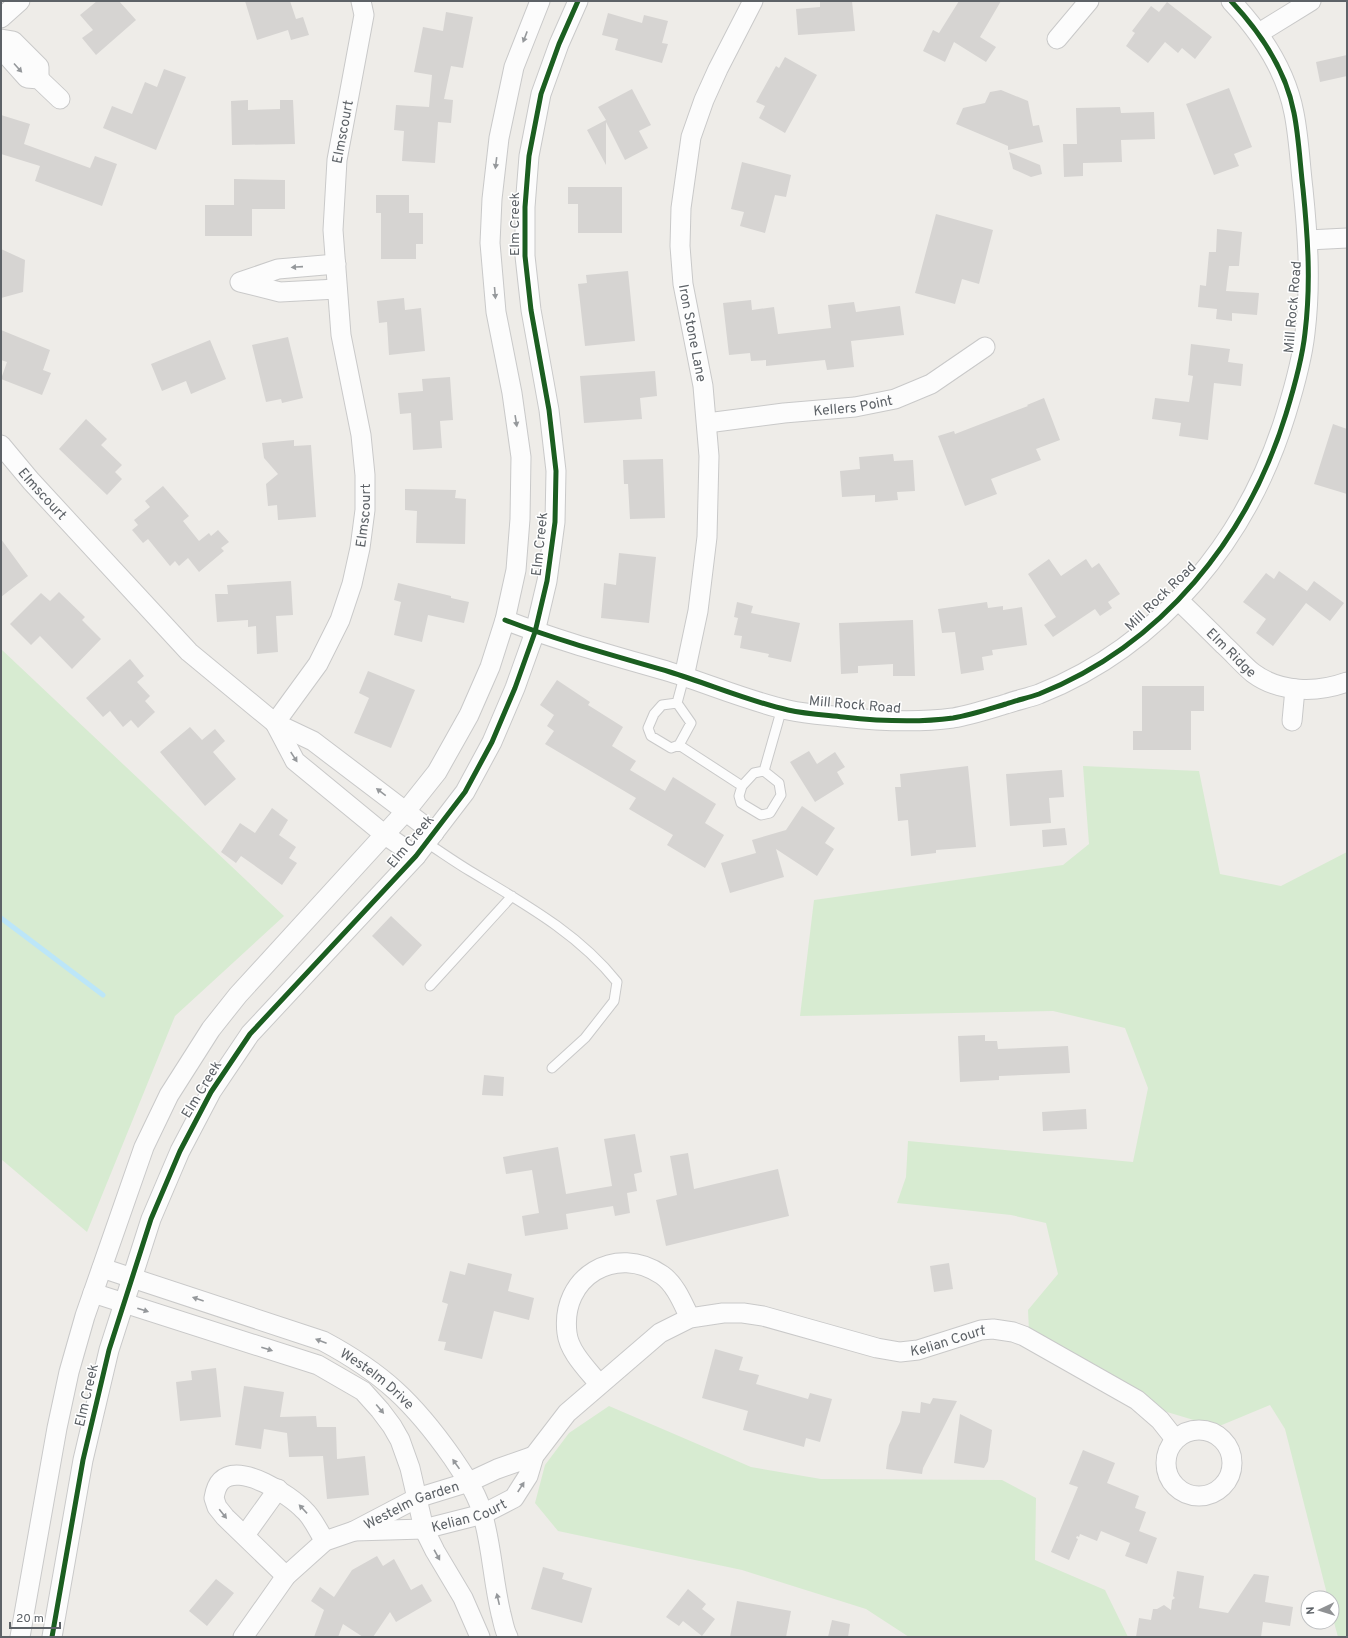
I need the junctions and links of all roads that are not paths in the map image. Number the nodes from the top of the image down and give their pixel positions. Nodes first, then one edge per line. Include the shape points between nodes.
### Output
1 (20, 1) edge
2 (361, 1) edge
3 (540, 1) edge
4 (578, 1) edge
5 (753, 1) edge
6 (1089, 1) edge
7 (1231, 1) edge
8 (1311, 1) edge
9 (1, 18) edge
10 (1259, 33) junction
11 (2, 39) edge
12 (1057, 39) dead end
13 (60, 99) dead end
14 (1347, 238) edge
15 (1308, 240) junction
16 (336, 264) junction
17 (337, 289) junction
18 (985, 347) dead end
19 (707, 423) junction
20 (1, 445) edge
21 (1178, 600) junction
22 (505, 620) junction
23 (535, 632) junction
24 (684, 676) junction
25 (1347, 682) edge
26 (1295, 689) junction
27 (677, 704) junction
28 (782, 708) junction
29 (1292, 721) dead end
30 (275, 723) junction
31 (679, 744) junction
32 (346, 766) junction
33 (764, 771) junction
34 (742, 786) junction
35 (328, 788) junction
36 (406, 811) junction
37 (384, 834) junction
38 (426, 844) junction
39 (512, 896) junction
40 (430, 986) dead end
41 (552, 1068) dead end
42 (102, 1268) junction
43 (133, 1278) junction
44 (93, 1294) junction
45 (124, 1304) junction
46 (690, 1318) junction
47 (599, 1384) junction
48 (1176, 1439) dead end
49 (534, 1456) junction
50 (469, 1482) junction
51 (278, 1489) junction
52 (417, 1498) junction
53 (483, 1514) junction
54 (424, 1529) junction
55 (354, 1531) junction
56 (245, 1535) junction
57 (324, 1541) junction
58 (286, 1576) junction
59 (20, 1637) edge
60 (52, 1637) edge
61 (243, 1637) edge
62 (480, 1637) edge
63 (508, 1637) edge

1 - 9 street
2 - 16 street, Elmscourt via 364,15 336,160 333,230
3 -> 22 street, Elm Creek via 514,67 499,138 492,199 490,243 496,312 521,457 516,570
4 - 23 street, Elm Creek via 541,94 529,156 525,207 525,256 530,302 549,410 556,471 554,522 547,581
5 - 19 street, Iron Stone Lane via 718,69 691,137 681,208 683,284 703,386
6 - 12 street
7 - 10 street, Mill Rock Road
8 - 10 street
10 - 15 street, Mill Rock Road via 1280,69 1289,92 1294,114
11 - 13 street via 13,41 39,67 38,79
14 - 15 street
15 - 21 street, Mill Rock Road via 1309,284 1304,336 1294,388 1279,438 1259,486 1233,532 1208,567
16 - 17 street, Elmscourt
16 -> 17 street via 278,269 240,282 280,292
17 - 30 street, Elmscourt via 341,335 361,435 365,475 365,510 360,548 340,620 318,664
18 - 19 street, Kellers Point via 931,384 895,399 855,407
19 - 24 street, Iron Stone Lane via 709,456 706,537 698,611
20 - 30 street, Elmscourt via 189,652
21 - 26 street, Elm Ridge via 1253,674 1276,685
21 - 28 street, Mill Rock Road via 1148,629 1083,673 1038,694 995,707 955,717 922,721 884,721 828,716
22 - 23 street, Mill Rock Road
22 - 36 street, Elm Creek via 490,666 469,715 437,772
23 - 24 street, Mill Rock Road
23 - 38 street, Elm Creek via 492,742 465,792
24 - 27 lane
24 - 28 street, Mill Rock Road
25 - 26 street, Elm Ridge via 1331,688
26 - 29 street
27 - 31 lane via 691,723
27 - 31 lane via 662,704 648,728 651,736 671,748
28 - 33 lane
30 - 32 street, Elmscourt via 314,741
30 -> 35 street, Elmscourt via 295,761
31 - 34 lane
32 - 35 street
36 -> 32 street, Elmscourt
33 - 34 lane via 754,773
33 - 34 lane via 779,783 782,795 770,813 761,815 741,803 739,796
35 - 37 street, Elmscourt
36 - 37 street, Elm Creek
36 - 38 street, Elmscourt
37 - 38 street, Elmscourt
37 - 42 street, Elm Creek via 238,995 211,1029 169,1095 144,1147
38 - 39 lane
38 - 43 street, Elm Creek via 250,1034 211,1092 180,1150 151,1220
39 - 40 lane
39 - 41 lane via 568,933 603,964 617,982 614,1001 585,1038
42 - 43 street, Westelm Drive
42 - 44 street, Elm Creek
43 - 45 street, Elm Creek
50 -> 43 street, Westelm Drive via 436,1434 406,1399 375,1372 351,1356 324,1341
44 - 45 street, Westelm Drive
44 - 59 street, Elm Creek via 57,1428
45 -> 52 street, Westelm Drive via 318,1365 363,1391 388,1420 400,1440
45 - 60 street, Elm Creek via 109,1350 83,1460
46 - 47 street, Kelian Court via 660,1333
46 - 47 street via 676,1291 663,1276 646,1266 627,1263 606,1265 588,1274 574,1291 567,1313 567,1334 573,1350
46 - 48 street, Kelian Court via 723,1313 763,1316 900,1352 918,1350 981,1330 1013,1332 1137,1400 1160,1420
47 - 49 street, Kelian Court via 567,1413
49 - 50 street
53 -> 49 street, Kelian Court via 514,1498 528,1476
50 - 52 street, Westelm Garden
50 - 53 street, Westelm Drive
51 - 56 street
51 -> 56 street via 242,1475 230,1475 220,1481 214,1498 218,1507
57 -> 51 street via 306,1511
52 - 54 street, Westelm Drive
52 - 55 street, Westelm Garden
53 - 54 street, Kelian Court
63 -> 53 street, Westelm Drive via 496,1593
54 - 55 street, Westelm Garden
54 -> 62 street, Westelm Drive via 463,1598
55 - 57 street, Westelm Garden
56 - 58 street
57 - 58 street, Westelm Garden
58 - 61 street, Westelm Garden

